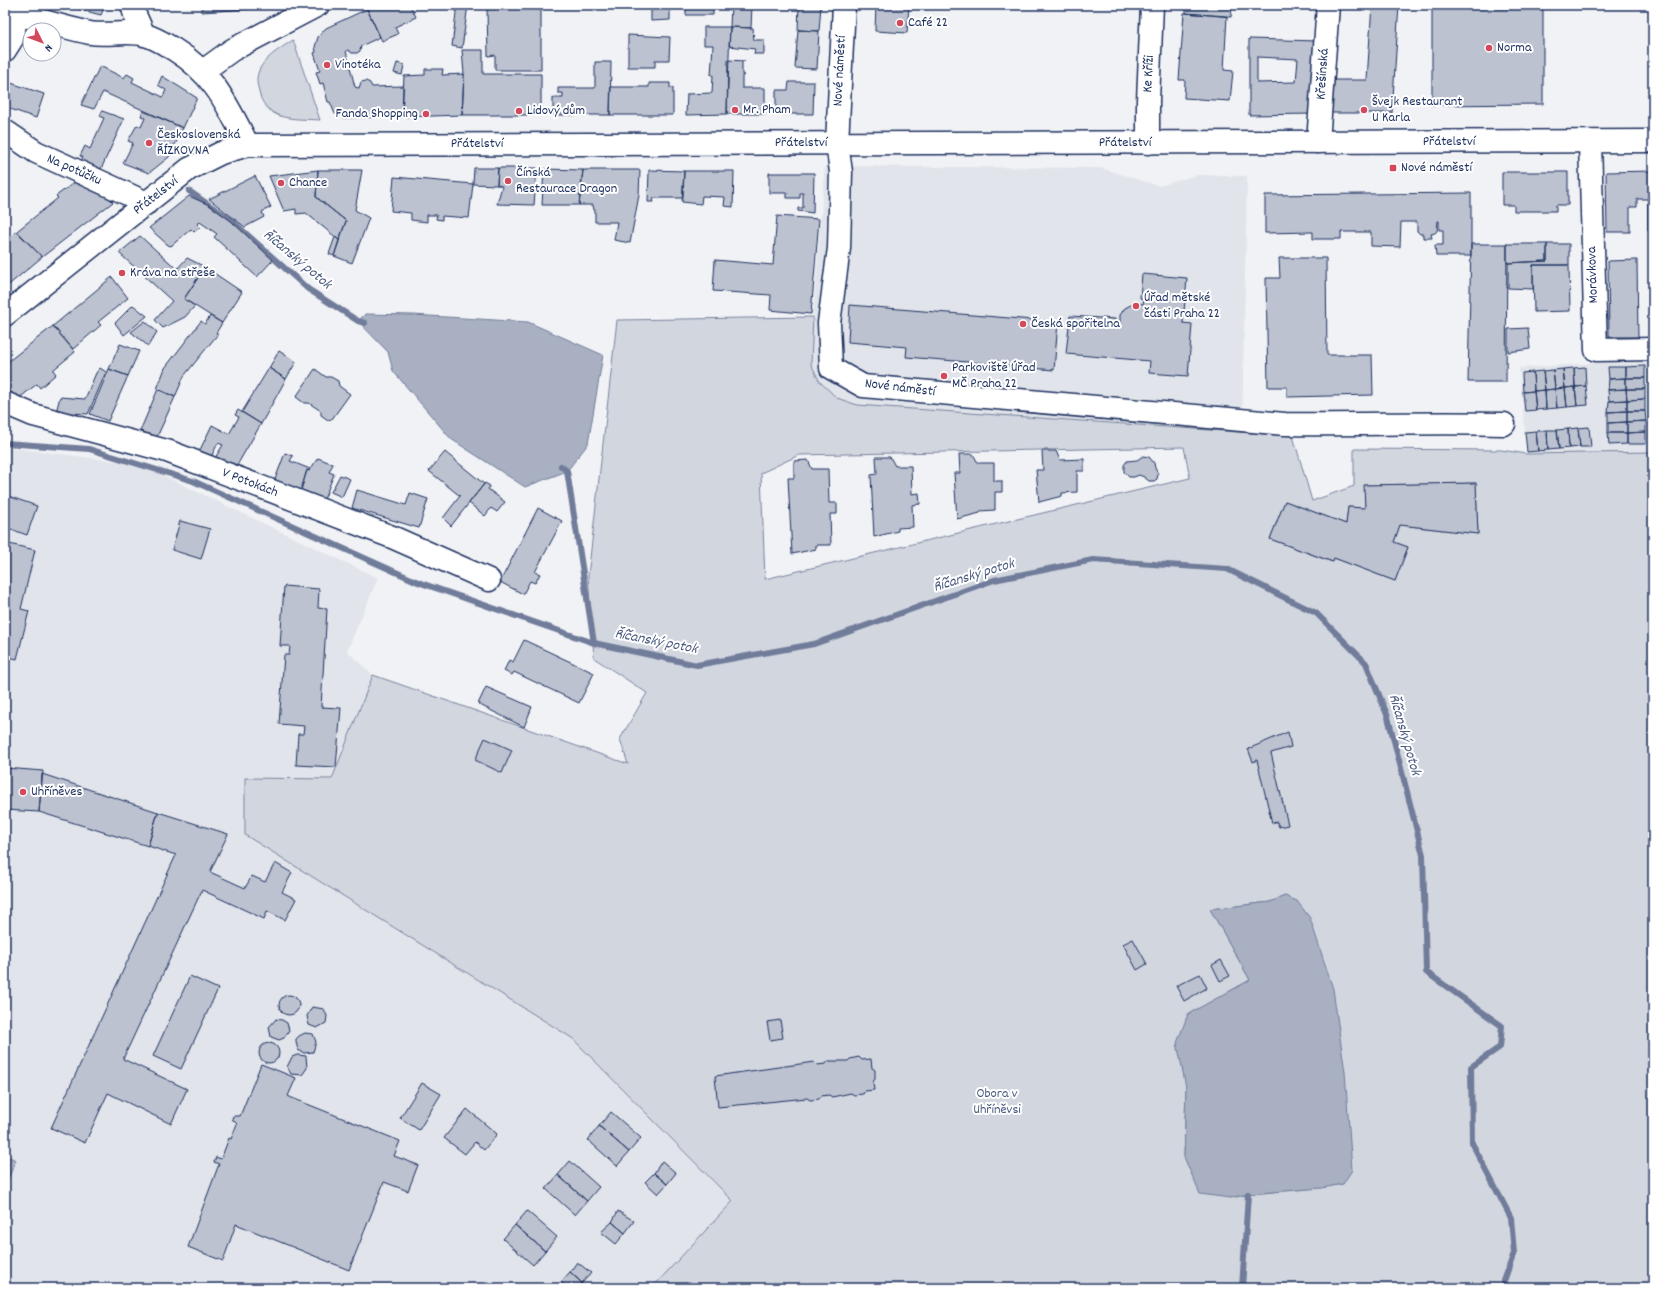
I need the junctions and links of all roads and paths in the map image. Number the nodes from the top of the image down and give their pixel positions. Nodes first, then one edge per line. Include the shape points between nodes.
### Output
1 (132, 5) edge
2 (318, 5) edge
3 (844, 5) edge
4 (1152, 5) edge
5 (1328, 5) edge
6 (11, 12) edge
7 (144, 35) junction
8 (5, 50) edge
9 (203, 71) junction
10 (5, 131) edge
11 (1318, 142) junction
12 (1590, 142) junction
13 (1653, 142) edge
14 (837, 143) junction
15 (1148, 143) junction
16 (248, 145) junction
17 (147, 203) junction
18 (5, 314) edge
19 (1653, 349) edge
20 (5, 402) edge
21 (1504, 424) dead end
22 (489, 580) dead end

1 - 7 street
2 - 9 street via 232,50
3 - 14 street, Nové náměstí
4 - 15 street, Ke Kříži
5 - 11 street, Křešínská
6 - 7 street via 91,33
6 - 8 street via 12,39
7 - 9 street via 169,46
9 - 16 street via 223,97
10 - 17 street, Na potůčku via 36,152
11 - 12 street, Přátelství
11 - 15 street, Přátelství
12 - 13 street, Přátelství
12 - 19 street, Morávkova via 1596,350
14 - 15 street, Přátelství
14 - 16 street, Přátelství
14 - 21 street, Nové náměstí via 841,172 839,248 829,323 831,368 863,386 1285,424
16 - 17 street, Přátelství via 221,152 189,169
17 - 18 street, Přátelství
20 - 22 street, V Potokách via 33,415 167,451 392,537

